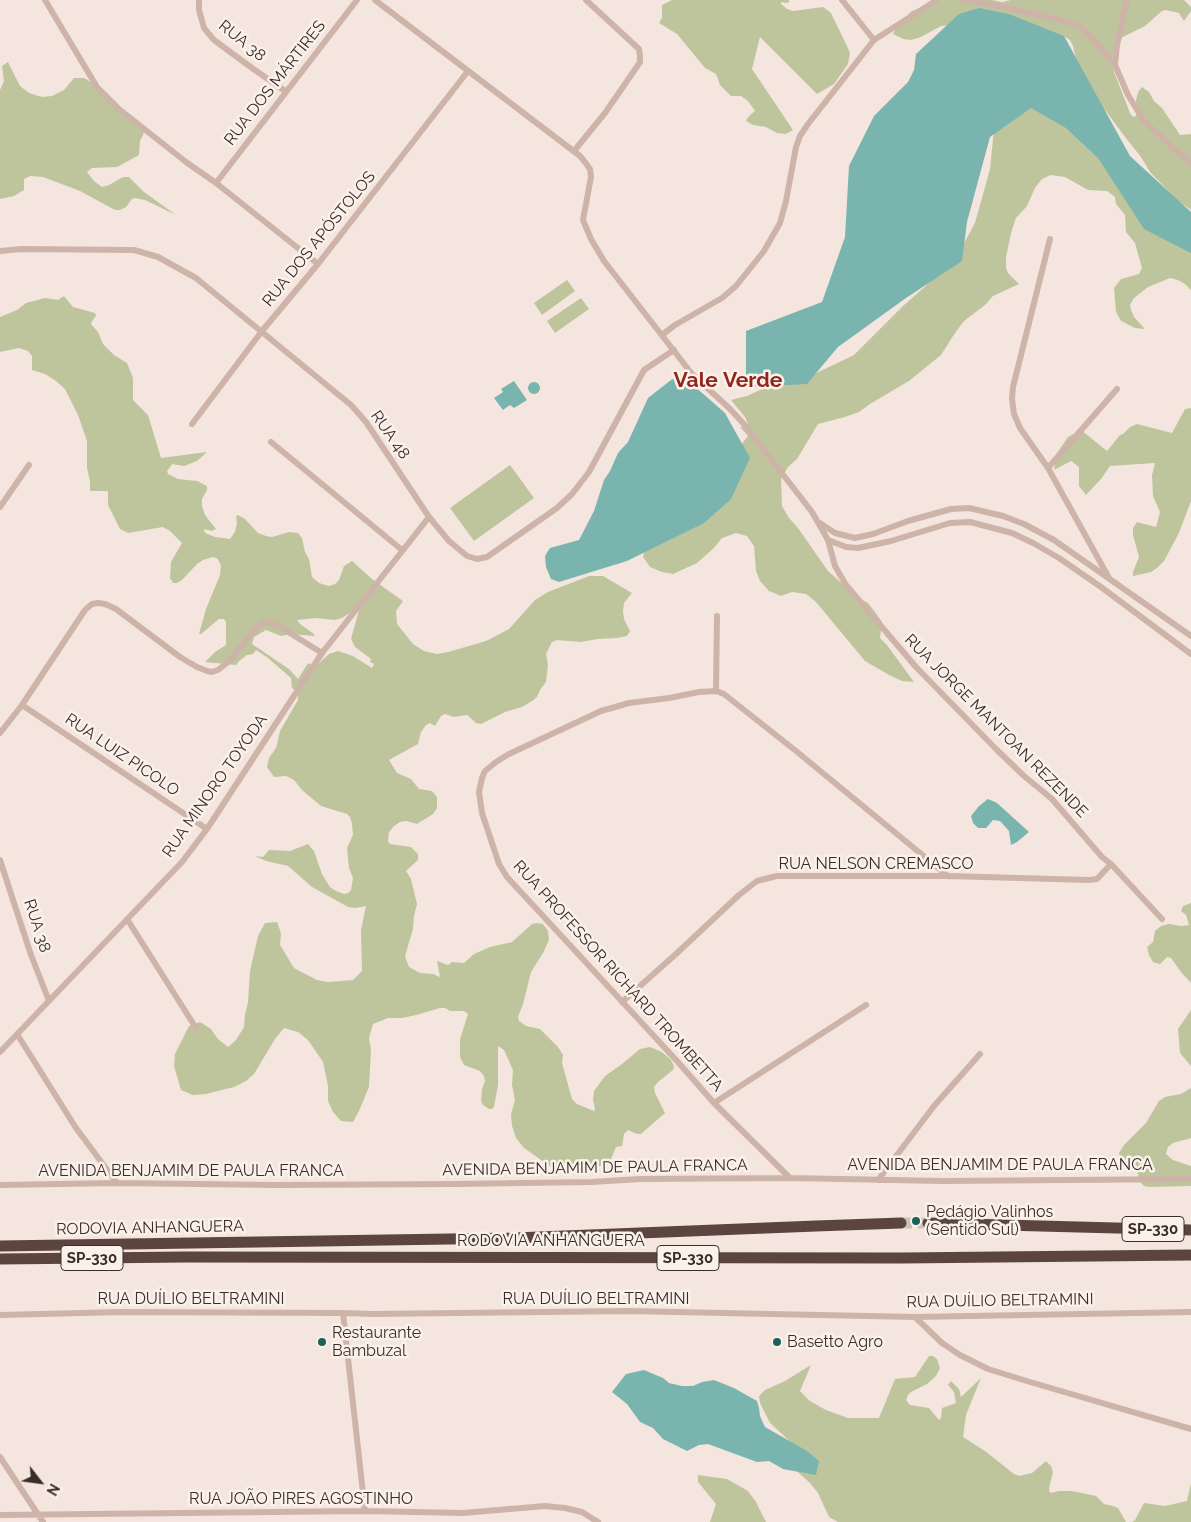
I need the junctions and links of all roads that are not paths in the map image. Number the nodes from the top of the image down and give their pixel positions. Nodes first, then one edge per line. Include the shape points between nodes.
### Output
1 (45, 0) edge
2 (199, 0) edge
3 (357, 0) edge
4 (375, 0) edge
5 (586, 0) edge
6 (842, 0) edge
7 (937, 0) edge
8 (962, 0) edge
9 (1128, 0) edge
10 (874, 40) junction
11 (1115, 65) junction
12 (468, 71) junction
13 (286, 91) junction
14 (574, 151) junction
15 (1191, 164) edge
16 (216, 183) junction
17 (1050, 239) dead end
18 (0, 251) edge
19 (318, 264) junction
20 (262, 331) junction
21 (662, 335) junction
22 (674, 350) junction
23 (1117, 390) dead end
24 (192, 424) dead end
25 (271, 442) dead end
26 (29, 465) dead end
27 (1048, 468) junction
28 (0, 507) edge
29 (429, 517) junction
30 (816, 520) junction
31 (828, 540) junction
32 (402, 550) junction
33 (1110, 580) junction
34 (716, 616) dead end
35 (1191, 636) edge
36 (322, 653) junction
37 (1191, 654) edge
38 (716, 691) junction
39 (22, 705) junction
40 (0, 733) edge
41 (207, 829) junction
42 (0, 860) edge
43 (1111, 864) junction
44 (948, 876) junction
45 (127, 919) junction
46 (1162, 919) dead end
47 (49, 1001) junction
48 (622, 1002) junction
49 (866, 1004) dead end
50 (196, 1028) dead end
51 (18, 1034) junction
52 (0, 1052) edge
53 (980, 1054) dead end
54 (714, 1103) junction
55 (790, 1178) junction
56 (1191, 1179) edge
57 (878, 1180) junction
58 (117, 1183) junction
59 (0, 1185) edge
60 (901, 1223) tunnel mouth
61 (928, 1223) tunnel mouth
62 (1191, 1230) edge
63 (0, 1246) edge
64 (1191, 1255) edge
65 (0, 1259) edge
66 (343, 1312) junction
67 (1191, 1312) edge
68 (0, 1315) edge
69 (915, 1317) junction
70 (1191, 1429) edge
71 (0, 1458) edge
72 (366, 1510) junction
73 (0, 1515) edge
74 (38, 1515) junction
75 (43, 1522) edge
76 (598, 1522) edge

1 - 16 street via 97,87 119,109
2 - 13 street, RUA 38 via 204,28 214,40
3 - 13 street, RUA DOS MÁRTIRES
4 - 12 street
5 - 14 street via 640,49 640,62
6 - 10 street
7 - 10 street
8 - 11 street via 1068,22 1082,28
9 - 11 street
10 - 21 street via 800,136 784,214 764,251 722,298
11 - 15 street via 1144,121
12 - 14 street
12 - 19 street, RUA DOS APÓSTOLOS
13 - 16 street, RUA DOS MÁRTIRES
14 - 21 street via 590,169 583,220 590,239
16 - 19 street
17 - 27 street via 1012,399 1020,428
18 - 20 street, RUA 48 via 134,250 146,253 196,278
19 - 20 street, RUA DOS APÓSTOLOS
20 - 24 street, RUA DOS APÓSTOLOS
20 - 29 street, RUA 48 via 366,422
21 - 22 street, RUA JORGE MANTOAN REZENDE
22 - 29 street, RUA 48 via 644,370 589,472 572,494 487,557 467,556 448,541
22 - 30 street, RUA JORGE MANTOAN REZENDE via 692,374 730,408 756,438
23 - 27 street
25 - 32 street
26 - 28 street
27 - 33 street
29 - 32 street, RUA MINORO TOYODA
30 - 31 street, RUA JORGE MANTOAN REZENDE
30 - 33 street via 835,533 855,538 951,509 983,510 1024,524 1054,540
31 - 37 street via 858,548 891,542 950,523 970,522 1012,533 1073,568
31 - 43 street, RUA JORGE MANTOAN REZENDE via 834,566 846,585 916,666 996,749 1052,799
32 - 36 street, RUA MINORO TOYODA
33 - 35 street
34 - 38 street
36 - 39 street via 277,625 266,622 258,626 218,670 202,670 116,609 105,604 92,604
36 - 41 street, RUA MINORO TOYODA
38 - 44 street via 796,751
38 - 48 street, RUA PROFESSOR RICHARD TROMBETTA via 629,703 601,711 502,758 485,771 482,778 479,792 482,813 499,864 507,877
39 - 40 street
39 - 41 street, RUA LUIZ PICOLO
41 - 45 street, RUA MINORO TOYODA via 182,862
42 - 47 street, RUA 38
43 - 44 street, RUA NELSON CREMASCO via 1097,879 1089,880
43 - 46 street, RUA JORGE MANTOAN REZENDE
44 - 48 street, RUA NELSON CREMASCO via 777,876 757,881
45 - 47 street, RUA MINORO TOYODA
45 - 50 street
47 - 51 street, RUA MINORO TOYODA
48 - 54 street, RUA PROFESSOR RICHARD TROMBETTA
49 - 54 street
51 - 52 street, RUA MINORO TOYODA
51 - 58 street via 76,1128
53 - 57 street via 934,1106
54 - 55 street, RUA PROFESSOR RICHARD TROMBETTA
55 - 57 street, AVENIDA BENJAMIM DE PAULA FRANCA
55 - 58 street, AVENIDA BENJAMIM DE PAULA FRANCA via 455,1184
56 - 57 street, AVENIDA BENJAMIM DE PAULA FRANCA
58 - 59 street, AVENIDA BENJAMIM DE PAULA FRANCA
60 - 63 highway, RODOVIA ANHANGUERA / SP-330 via 514,1238
61 - 62 highway, SP-330
64 - 65 highway, RODOVIA ANHANGUERA / SP-330
66 - 68 street, RUA DUÍLIO BELTRAMINI
66 - 69 street, RUA DUÍLIO BELTRAMINI
66 - 72 street
67 - 69 street, RUA DUÍLIO BELTRAMINI
69 - 70 street via 942,1343 988,1369
71 - 74 street
72 - 74 street, RUA JOÃO PIRES AGOSTINHO
72 - 76 street, RUA JOÃO PIRES AGOSTINHO via 463,1513 545,1506 582,1512
73 - 74 street, RUA JOÃO PIRES AGOSTINHO
74 - 75 street

